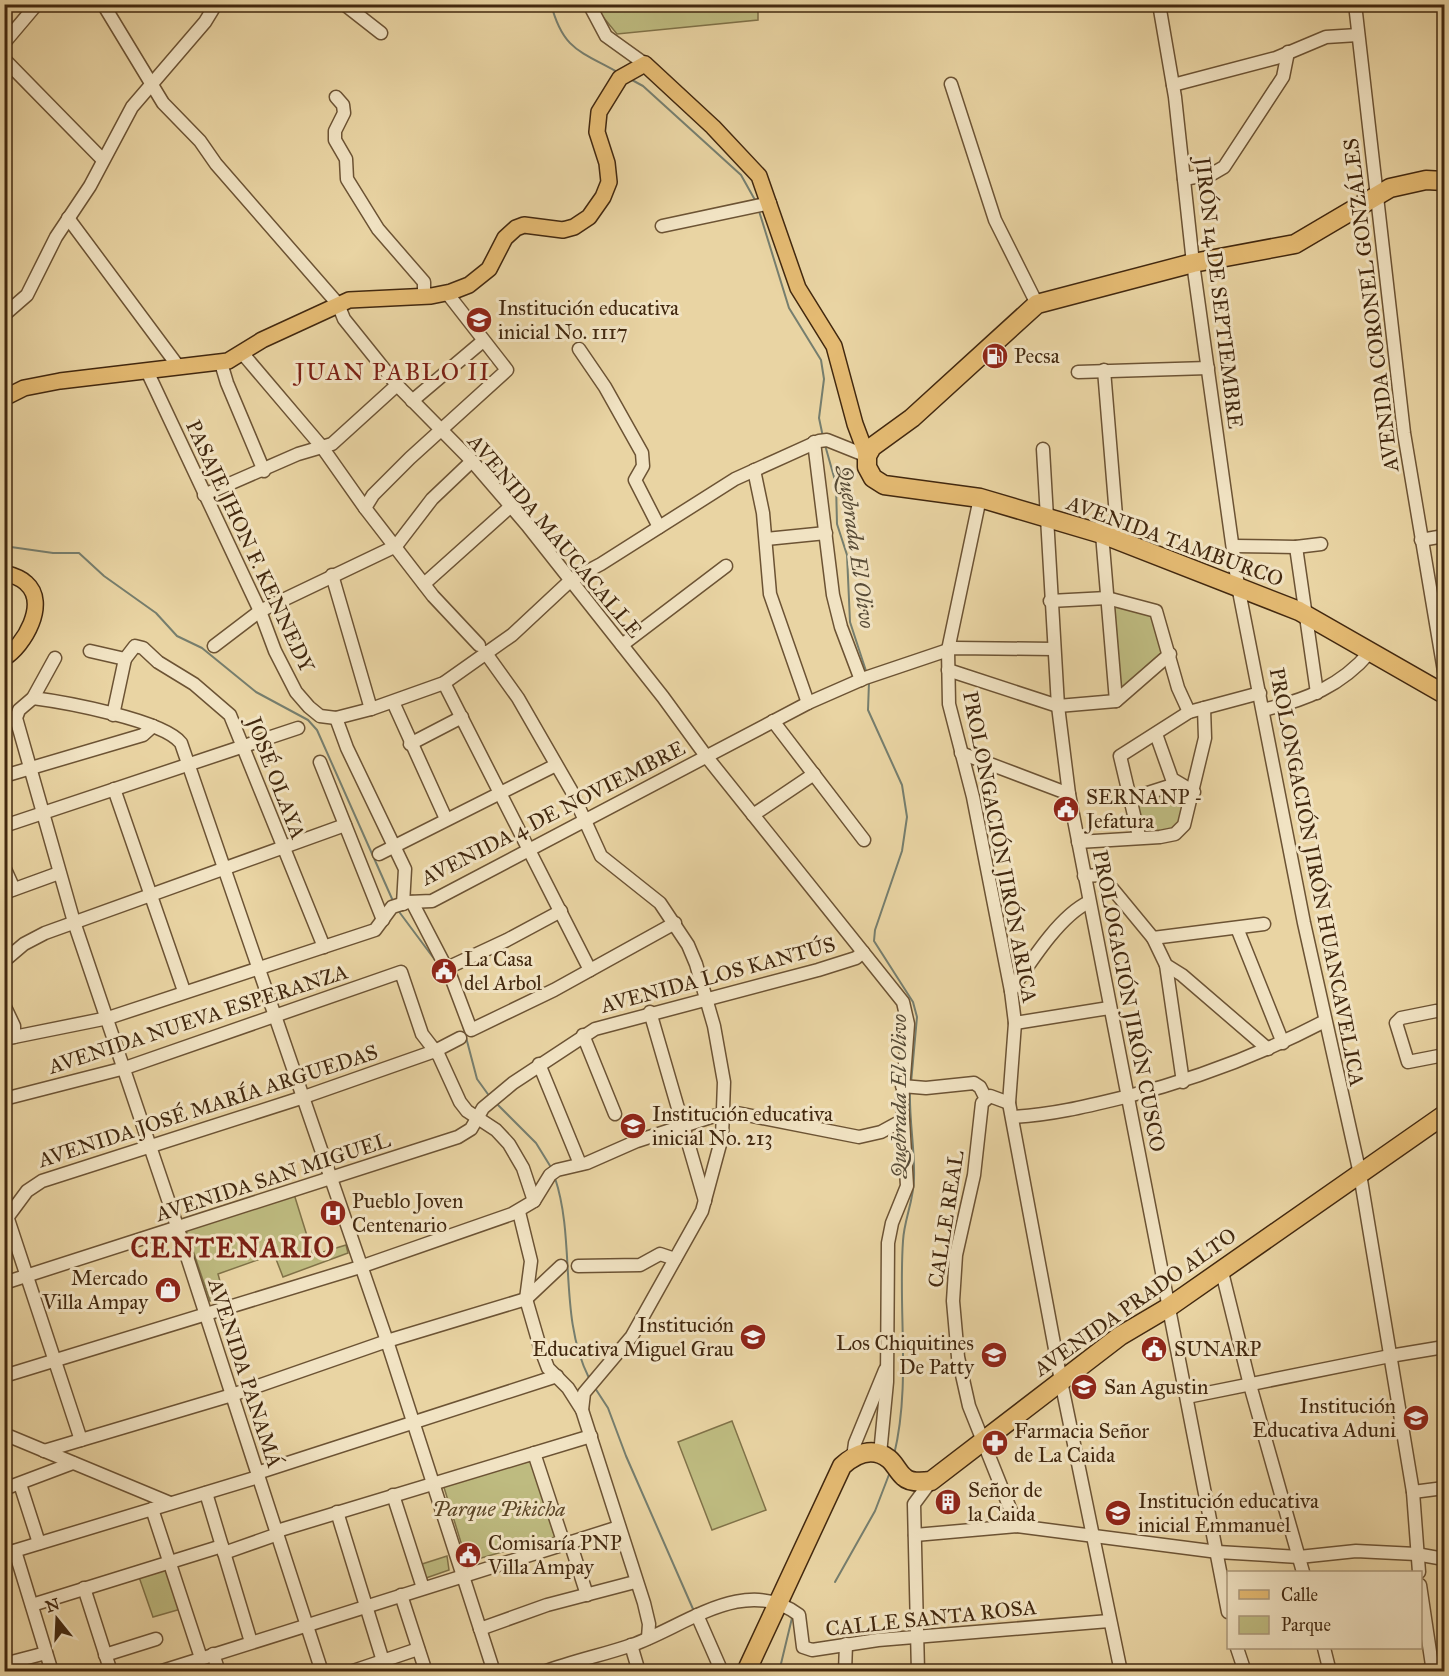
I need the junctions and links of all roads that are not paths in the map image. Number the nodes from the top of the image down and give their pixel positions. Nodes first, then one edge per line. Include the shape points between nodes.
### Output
1 (37, 4) edge
2 (103, 4) edge
3 (216, 4) edge
4 (589, 4) edge
5 (1158, 4) edge
6 (1355, 4) edge
7 (347, 5) edge
8 (381, 33) dead end
9 (1358, 34) junction
10 (4, 43) edge
11 (1288, 52) junction
12 (4, 59) edge
13 (645, 64) junction
14 (151, 84) junction
15 (951, 84) dead end
16 (1173, 85) junction
17 (336, 97) dead end
18 (103, 159) junction
19 (1184, 179) junction
20 (1444, 181) edge
21 (1377, 194) junction
22 (770, 203) junction
23 (68, 218) junction
24 (662, 226) dead end
25 (1193, 263) junction
26 (447, 293) junction
27 (424, 296) junction
28 (338, 304) junction
29 (1037, 304) junction
30 (4, 315) edge
31 (483, 341) junction
32 (579, 349) dead end
33 (243, 354) junction
34 (221, 363) junction
35 (178, 366) junction
36 (1208, 368) junction
37 (1104, 370) junction
38 (147, 371) junction
39 (1078, 372) dead end
40 (397, 385) junction
41 (4, 398) edge
42 (412, 401) junction
43 (439, 431) junction
44 (820, 441) junction
45 (322, 447) junction
46 (1043, 450) dead end
47 (867, 456) junction
48 (472, 461) junction
49 (754, 470) junction
50 (264, 471) junction
51 (204, 495) junction
52 (980, 498) junction
53 (510, 507) junction
54 (365, 508) junction
55 (1046, 518) junction
56 (659, 527) junction
57 (826, 533) junction
58 (1444, 536) edge
59 (1110, 537) junction
60 (766, 539) junction
61 (1421, 540) junction
62 (1321, 543) dead end
63 (396, 546) junction
64 (1234, 546) junction
65 (1296, 547) junction
66 (726, 566) dead end
67 (4, 573) edge
68 (332, 576) junction
69 (571, 580) junction
70 (424, 584) junction
71 (1238, 586) junction
72 (1107, 598) junction
73 (1050, 601) junction
74 (260, 611) junction
75 (1307, 616) junction
76 (622, 645) junction
77 (214, 646) dead end
78 (482, 649) junction
79 (1054, 649) junction
80 (948, 650) junction
81 (90, 651) dead end
82 (1370, 652) junction
83 (1170, 654) junction
84 (4, 658) edge
85 (55, 658) dead end
86 (125, 659) junction
87 (948, 670) junction
88 (1444, 671) edge
89 (867, 678) junction
90 (444, 683) junction
91 (1260, 693) junction
92 (1317, 693) junction
93 (1444, 694) edge
94 (33, 698) junction
95 (1116, 701) junction
96 (393, 702) junction
97 (808, 703) junction
98 (1058, 706) junction
99 (1204, 708) junction
100 (371, 709) junction
101 (1263, 710) junction
102 (1189, 712) junction
103 (113, 715) junction
104 (462, 717) junction
105 (336, 718) junction
106 (773, 721) junction
107 (153, 726) junction
108 (298, 728) dead end
109 (1156, 734) junction
110 (410, 744) junction
111 (245, 748) junction
112 (961, 753) junction
113 (706, 756) junction
114 (320, 762) dead end
115 (191, 765) junction
116 (556, 765) junction
117 (32, 767) junction
118 (814, 774) junction
119 (4, 776) edge
120 (1176, 784) junction
121 (114, 789) junction
122 (500, 792) junction
123 (1194, 792) junction
124 (1069, 794) junction
125 (1129, 799) junction
126 (43, 814) junction
127 (753, 815) junction
128 (446, 819) junction
129 (585, 819) junction
130 (345, 825) junction
131 (4, 826) edge
132 (1139, 836) junction
133 (864, 840) dead end
134 (1078, 842) junction
135 (395, 846) junction
136 (283, 849) junction
137 (529, 849) junction
138 (379, 854) dead end
139 (4, 867) edge
140 (223, 870) junction
141 (59, 873) junction
142 (1084, 876) junction
143 (9, 891) edge
144 (151, 896) junction
145 (1089, 902) junction
146 (402, 904) junction
147 (561, 911) junction
148 (383, 920) junction
149 (74, 922) junction
150 (675, 923) junction
151 (1264, 924) dead end
152 (1237, 928) junction
153 (1153, 938) junction
154 (324, 947) junction
155 (863, 952) junction
156 (4, 962) edge
157 (1166, 964) junction
158 (260, 967) junction
159 (447, 968) junction
160 (590, 970) junction
161 (184, 991) junction
162 (1011, 991) junction
163 (706, 998) junction
164 (4, 1005) edge
165 (1109, 1008) junction
166 (1436, 1011) dead end
167 (650, 1012) junction
168 (277, 1015) junction
169 (108, 1018) junction
170 (1325, 1021) junction
171 (1015, 1023) junction
172 (583, 1035) junction
173 (9, 1038) edge
174 (460, 1038) dead end
175 (1283, 1043) junction
176 (1268, 1049) junction
177 (435, 1051) junction
178 (1444, 1055) edge
179 (539, 1064) junction
180 (124, 1068) junction
181 (1183, 1082) junction
182 (908, 1086) junction
183 (1126, 1096) junction
184 (304, 1097) junction
185 (985, 1098) junction
186 (4, 1100) edge
187 (491, 1101) joint
188 (1009, 1103) junction
189 (615, 1114) dead end
190 (725, 1114) junction
191 (1444, 1114) edge
192 (1013, 1117) junction
193 (478, 1119) junction
194 (903, 1120) junction
195 (682, 1126) junction
196 (150, 1145) junction
197 (580, 1164) junction
198 (1360, 1174) junction
199 (330, 1179) junction
200 (534, 1201) junction
201 (705, 1201) junction
202 (519, 1212) junction
203 (6, 1213) edge
204 (178, 1229) junction
205 (10, 1244) edge
206 (675, 1259) junction
207 (561, 1266) dead end
208 (578, 1266) dead end
209 (360, 1267) junction
210 (1221, 1268) junction
211 (27, 1276) junction
212 (4, 1283) edge
213 (526, 1299) junction
214 (1169, 1307) junction
215 (206, 1314) junction
216 (387, 1341) junction
217 (1444, 1347) edge
218 (1390, 1356) junction
219 (55, 1360) junction
220 (886, 1369) junction
221 (4, 1376) edge
222 (557, 1376) junction
223 (1061, 1381) junction
224 (1250, 1385) junction
225 (232, 1395) junction
226 (1187, 1397) junction
227 (582, 1410) junction
228 (411, 1422) junction
229 (4, 1434) edge
230 (591, 1436) junction
231 (81, 1440) junction
232 (983, 1442) junction
233 (44, 1450) junction
234 (534, 1453) junction
235 (853, 1457) junction
236 (73, 1463) junction
237 (893, 1465) junction
238 (257, 1475) junction
239 (931, 1481) junction
240 (431, 1483) junction
241 (20, 1484) junction
242 (1444, 1488) edge
243 (4, 1489) edge
244 (1413, 1492) junction
245 (206, 1493) junction
246 (393, 1495) junction
247 (170, 1503) junction
248 (914, 1504) junction
249 (152, 1509) junction
250 (338, 1512) junction
251 (1017, 1526) junction
252 (619, 1527) junction
253 (277, 1532) junction
254 (915, 1535) junction
255 (1093, 1536) junction
256 (39, 1543) junction
257 (567, 1543) junction
258 (223, 1549) junction
259 (10, 1552) edge
260 (1218, 1552) junction
261 (1416, 1554) junction
262 (1299, 1557) junction
263 (1444, 1559) edge
264 (170, 1562) junction
265 (1303, 1571) edge
266 (1419, 1571) edge
267 (463, 1576) junction
268 (636, 1582) junction
269 (84, 1588) junction
270 (423, 1588) junction
271 (400, 1595) junction
272 (587, 1595) junction
273 (1422, 1599) edge
274 (32, 1605) junction
275 (783, 1605) junction
276 (366, 1606) junction
277 (1227, 1606) edge
278 (697, 1615) junction
279 (1109, 1621) junction
280 (307, 1625) junction
281 (480, 1629) junction
282 (917, 1637) junction
283 (648, 1638) junction
284 (156, 1639) dead end
285 (251, 1642) junction
286 (846, 1644) junction
287 (631, 1645) junction
288 (418, 1649) junction
289 (1238, 1649) edge
290 (1324, 1649) edge
291 (46, 1653) junction
292 (105, 1655) junction
293 (207, 1656) junction
294 (382, 1661) junction
295 (4, 1664) edge
296 (1432, 1670) edge
297 (52, 1671) edge
298 (111, 1671) edge
299 (159, 1671) edge
300 (219, 1671) edge
301 (322, 1671) edge
302 (350, 1671) edge
303 (426, 1671) edge
304 (494, 1671) edge
305 (549, 1671) edge
306 (639, 1671) edge
307 (722, 1671) edge
308 (746, 1671) edge
309 (758, 1671) edge
310 (845, 1671) edge
311 (918, 1671) edge
312 (1121, 1671) edge
313 (1245, 1671) edge
314 (1330, 1671) edge

1 - 10 street
2 - 14 street, AVENIDA MAUCACALLE
3 - 14 street via 199,30
4 - 13 street via 606,36
5 - 16 street, JIRÓN 14 DE SEPTIEMBRE
6 - 9 street, AVENIDA CORONEL GONZÁLES
7 - 8 street
9 - 11 street via 1326,38
9 - 21 street, AVENIDA CORONEL GONZÁLES
11 - 16 street
11 - 19 street via 1283,77 1224,167 1212,174
12 - 18 street
13 - 22 main road via 754,169
13 - 26 main road via 622,75 599,112 597,132 609,182 589,217 563,230 524,225 516,228 505,238 482,276
14 - 18 street via 132,107
14 - 28 street, AVENIDA MAUCACALLE via 163,103
15 - 29 street via 989,202
16 - 19 street, JIRÓN 14 DE SEPTIEMBRE
17 - 27 street via 344,113 335,140 346,159 347,179 378,229 424,282
18 - 23 street
19 - 25 street, JIRÓN 14 DE SEPTIEMBRE
20 - 21 highway via 1404,183
21 - 25 highway via 1295,244
21 - 61 street, AVENIDA CORONEL GONZÁLES via 1404,433
22 - 24 street
22 - 47 main road via 798,288 834,346
23 - 30 street via 27,296
23 - 35 street
25 - 29 highway
25 - 36 street, JIRÓN 14 DE SEPTIEMBRE
26 - 27 main road
26 - 31 street
27 - 28 main road via 385,296
28 - 33 main road via 262,340
28 - 40 street, AVENIDA MAUCACALLE via 344,319
29 - 47 highway via 912,418 872,447
31 - 42 street
31 - 43 street via 507,370
32 - 56 street via 642,453 643,466 635,480
33 - 34 main road
33 - 45 street
34 - 35 main road
34 - 50 street
35 - 38 main road
36 - 37 street
36 - 64 street, JIRÓN 14 DE SEPTIEMBRE
37 - 39 street
37 - 59 street
38 - 41 main road via 32,386
38 - 51 street, PASAJE JHON F. KENNEDY
40 - 42 street, AVENIDA MAUCACALLE
40 - 45 street via 332,444
42 - 43 street, AVENIDA MAUCACALLE
43 - 48 street, AVENIDA MAUCACALLE
43 - 54 street via 373,495
44 - 47 street
44 - 49 street
44 - 57 street
45 - 50 street
45 - 54 street
46 - 55 street, PROLOGACIÓN JIRÓN CUSCO
47 - 52 highway, AVENIDA TAMBURCO via 873,478 884,485
48 - 53 street, AVENIDA MAUCACALLE
48 - 63 street via 432,499
49 - 56 street
49 - 60 street
50 - 51 street
51 - 74 street, PASAJE JHON F. KENNEDY
52 - 55 highway, AVENIDA TAMBURCO
52 - 80 street, PROLONGACIÓN JIRÓN ARICA
53 - 69 street, AVENIDA MAUCACALLE
53 - 70 street
54 - 63 street
55 - 59 highway, AVENIDA TAMBURCO
55 - 73 street, PROLOGACIÓN JIRÓN CUSCO
56 - 69 street
57 - 60 street
57 - 89 street via 841,627
58 - 61 street
59 - 71 highway, AVENIDA TAMBURCO
59 - 72 street
60 - 97 street via 770,594
61 - 88 street, AVENIDA CORONEL GONZÁLES
62 - 65 street
63 - 68 street
63 - 70 street
64 - 65 street
64 - 71 street, JIRÓN 14 DE SEPTIEMBRE
65 - 75 street
66 - 76 street
67 - 84 main road via 25,582 35,598 35,609 26,635
68 - 74 street
68 - 100 street
69 - 76 street, AVENIDA MAUCACALLE
69 - 78 street via 512,635
70 - 78 street
71 - 75 highway, AVENIDA TAMBURCO
71 - 91 street, PROLONGACIÓN JIRÓN HUANCAVELICA
72 - 73 street
72 - 83 street via 1155,611
72 - 95 street
73 - 79 street, PROLOGACIÓN JIRÓN CUSCO
74 - 77 street
74 - 105 street, PASAJE JHON F. KENNEDY via 296,692 320,716
75 - 82 highway, AVENIDA TAMBURCO
75 - 92 street
76 - 113 street, AVENIDA MAUCACALLE
78 - 90 street
78 - 116 street via 518,698
79 - 80 street, AVENIDA 4 DE NOVIEMBRE
79 - 98 street, PROLOGACIÓN JIRÓN CUSCO
80 - 87 street, PROLONGACIÓN JIRÓN ARICA
80 - 89 street, AVENIDA 4 DE NOVIEMBRE
81 - 86 street
82 - 92 street via 1354,671 1333,687
82 - 93 highway, AVENIDA TAMBURCO
83 - 95 street
83 - 102 street
85 - 94 street
86 - 103 street
86 - 111 street, JOSÉ OLAYA via 131,649 139,646 194,684 231,715
87 - 98 street
87 - 112 street, PROLONGACIÓN JIRÓN ARICA via 949,704
89 - 97 street, AVENIDA 4 DE NOVIEMBRE
90 - 96 street
90 - 104 street
91 - 99 street
91 - 101 street, PROLONGACIÓN JIRÓN HUANCAVELICA
92 - 101 street
94 - 103 street via 80,704
94 - 117 street, AVENIDA PANAMÁ via 16,718
95 - 98 street
96 - 100 street
96 - 110 street
97 - 106 street, AVENIDA 4 DE NOVIEMBRE
98 - 124 street, PROLOGACIÓN JIRÓN CUSCO
99 - 102 street
99 - 123 street via 1205,738
100 - 105 street
101 - 170 street, PROLONGACIÓN JIRÓN HUANCAVELICA
102 - 109 street
103 - 107 street
104 - 110 street
104 - 122 street
105 - 135 street
106 - 113 street, AVENIDA 4 DE NOVIEMBRE
106 - 118 street
107 - 115 street via 176,736
107 - 117 street via 142,735
108 - 111 street
109 - 120 street via 1168,773
109 - 125 street via 1120,756
110 - 128 street
111 - 115 street
111 - 136 street, JOSÉ OLAYA
112 - 124 street
112 - 162 street, PROLONGACIÓN JIRÓN ARICA
113 - 127 street, AVENIDA MAUCACALLE
113 - 129 street, AVENIDA 4 DE NOVIEMBRE
114 - 130 street
115 - 121 street
115 - 140 street
116 - 122 street
116 - 129 street
117 - 119 street
117 - 126 street, AVENIDA PANAMÁ
118 - 127 street
118 - 133 street
120 - 123 street
120 - 125 street
121 - 126 street
121 - 144 street
122 - 128 street
122 - 137 street
123 - 132 street via 1184,825 1175,834
124 - 134 street, PROLOGACIÓN JIRÓN CUSCO
125 - 132 street
126 - 131 street
126 - 141 street, AVENIDA PANAMÁ
127 - 155 street, AVENIDA MAUCACALLE
128 - 135 street
129 - 137 street, AVENIDA 4 DE NOVIEMBRE
129 - 150 street via 601,855 651,894
130 - 136 street
130 - 148 street
132 - 134 street
134 - 142 street, PROLOGACIÓN JIRÓN CUSCO
135 - 138 street
135 - 146 street via 405,869
136 - 140 street
136 - 154 street, JOSÉ OLAYA
137 - 146 street, AVENIDA 4 DE NOVIEMBRE via 432,901
137 - 147 street
139 - 143 street
140 - 144 street
140 - 158 street
141 - 143 street
141 - 149 street, AVENIDA PANAMÁ
142 - 145 street, PROLOGACIÓN JIRÓN CUSCO
142 - 153 street via 1101,875
144 - 149 street
144 - 161 street
145 - 162 street via 1061,924
145 - 165 street, PROLOGACIÓN JIRÓN CUSCO
146 - 148 street
146 - 159 street
147 - 159 street
147 - 160 street
148 - 154 street via 375,930
149 - 156 street via 34,938
149 - 169 street, AVENIDA PANAMÁ
150 - 160 street
150 - 163 street via 696,964
151 - 152 street
152 - 153 street
152 - 175 street
153 - 157 street
154 - 158 street
155 - 163 street, AVENIDA LOS KANTÚS via 838,964
155 - 182 street, AVENIDA MAUCACALLE via 905,1008
157 - 176 street
157 - 181 street
158 - 161 street
158 - 168 street
159 - 160 street via 471,1030
161 - 169 street
162 - 171 street, PROLONGACIÓN JIRÓN ARICA
163 - 167 street, AVENIDA LOS KANTÚS
163 - 190 street via 721,1056
164 - 173 street via 14,1026
165 - 171 street
165 - 183 street, PROLOGACIÓN JIRÓN CUSCO
166 - 178 street via 1401,1018 1396,1023 1408,1062
167 - 172 street, AVENIDA LOS KANTÚS
167 - 195 street
168 - 177 street, AVENIDA NUEVA ESPERANZA via 401,972 422,1034
168 - 180 street, AVENIDA NUEVA ESPERANZA
168 - 184 street
169 - 173 street
169 - 180 street, AVENIDA PANAMÁ
170 - 175 street
170 - 198 street, PROLONGACIÓN JIRÓN HUANCAVELICA
171 - 188 street, PROLONGACIÓN JIRÓN ARICA
172 - 179 street, AVENIDA LOS KANTÚS
172 - 189 street
174 - 177 street, AVENIDA JOSÉ MARÍA ARGUEDAS
175 - 176 street
176 - 181 street
177 - 184 street, AVENIDA JOSÉ MARÍA ARGUEDAS
177 - 193 street via 463,1107
179 - 187 street, AVENIDA LOS KANTÚS
179 - 197 street
180 - 186 street, AVENIDA NUEVA ESPERANZA
180 - 196 street, AVENIDA PANAMÁ
181 - 183 street
182 - 185 street via 974,1083
182 - 194 street, AVENIDA MAUCACALLE
183 - 192 street via 1046,1115
183 - 214 street, PROLOGACIÓN JIRÓN CUSCO
184 - 196 street, AVENIDA JOSÉ MARÍA ARGUEDAS
184 - 199 street
185 - 188 street via 996,1096
185 - 232 street, CALLE REAL via 974,1175 956,1255 953,1301 958,1357 969,1406
187 - 193 street, AVENIDA SAN MIGUEL
188 - 192 street, PROLONGACIÓN JIRÓN ARICA
190 - 194 street via 859,1137 881,1132
190 - 195 street
190 - 201 street via 719,1154
191 - 198 highway, AVENIDA PRADO ALTO
192 - 223 street, PROLONGACIÓN JIRÓN ARICA
193 - 199 street, AVENIDA SAN MIGUEL via 458,1137
193 - 200 street via 503,1136 515,1152
194 - 220 street, AVENIDA MAUCACALLE via 907,1186 888,1243
195 - 197 street
195 - 201 street
196 - 203 street, AVENIDA JOSÉ MARÍA ARGUEDAS via 34,1184
196 - 204 street, AVENIDA PANAMÁ
197 - 200 street via 554,1172
198 - 210 highway, AVENIDA PRADO ALTO
198 - 218 street, PROLONGACIÓN JIRÓN HUANCAVELICA
199 - 204 street, AVENIDA SAN MIGUEL
199 - 209 street
200 - 202 street
201 - 206 street
202 - 209 street
202 - 213 street via 531,1261
203 - 205 street
204 - 211 street, AVENIDA SAN MIGUEL
204 - 215 street, AVENIDA PANAMÁ
205 - 211 street
206 - 208 street via 660,1254 640,1265
206 - 227 street via 632,1336 588,1388
207 - 213 street
209 - 215 street
209 - 216 street
210 - 214 highway, AVENIDA PRADO ALTO
210 - 224 street
211 - 212 street, AVENIDA SAN MIGUEL
211 - 219 street
213 - 216 street
213 - 222 street via 548,1368
214 - 223 highway, AVENIDA PRADO ALTO via 1120,1336
214 - 226 street, PROLOGACIÓN JIRÓN CUSCO
215 - 219 street
215 - 225 street, AVENIDA PANAMÁ
216 - 225 street
216 - 228 street
217 - 218 street
218 - 224 street
218 - 244 street, PROLONGACIÓN JIRÓN HUANCAVELICA
219 - 221 street
219 - 231 street
220 - 235 street via 855,1443
220 - 237 street, AVENIDA MAUCACALLE
222 - 227 street
222 - 228 street
223 - 232 highway, AVENIDA PRADO ALTO
223 - 255 street, PROLONGACIÓN JIRÓN ARICA
224 - 226 street
224 - 262 street
225 - 231 street
225 - 238 street, AVENIDA PANAMÁ
226 - 260 street, PROLOGACIÓN JIRÓN CUSCO
227 - 230 street
228 - 238 street
228 - 240 street
229 - 233 street
230 - 234 street
230 - 252 street
231 - 233 street
232 - 239 highway, AVENIDA PRADO ALTO
232 - 251 street, CALLE REAL
233 - 236 street
234 - 240 street
234 - 257 street
235 - 237 highway via 870,1452
235 - 275 highway via 842,1466
236 - 241 street
236 - 247 street
237 - 239 highway via 917,1482
237 - 248 street
238 - 245 street
238 - 253 street, AVENIDA PANAMÁ
239 - 248 street
240 - 246 street
240 - 267 street
241 - 243 street
241 - 256 street
242 - 244 street
244 - 261 street, PROLONGACIÓN JIRÓN HUANCAVELICA
245 - 247 street
245 - 258 street
246 - 250 street
246 - 270 street
247 - 249 street
248 - 254 street
249 - 256 street
249 - 264 street
250 - 253 street
250 - 276 street
251 - 254 street
251 - 255 street
252 - 257 street
252 - 268 street
253 - 258 street
253 - 280 street, AVENIDA PANAMÁ
254 - 282 street
255 - 260 street
255 - 279 street, PROLONGACIÓN JIRÓN ARICA
256 - 259 street
257 - 267 street
257 - 272 street
258 - 264 street
258 - 285 street
259 - 274 street
260 - 262 street
260 - 277 street, PROLOGACIÓN JIRÓN CUSCO
261 - 262 street via 1356,1551
261 - 263 street
261 - 266 street, PROLONGACIÓN JIRÓN HUANCAVELICA
262 - 265 street
264 - 269 street
264 - 293 street
267 - 270 street
267 - 281 street
268 - 272 street
268 - 283 street via 646,1613
269 - 274 street
269 - 292 street
270 - 271 street
271 - 276 street
271 - 288 street
272 - 281 street
273 - 296 street
274 - 291 street
275 - 278 street via 735,1601
275 - 286 street, CALLE SANTA ROSA via 799,1615 803,1647 812,1650
275 - 308 highway
275 - 309 highway
276 - 280 street
276 - 294 street
278 - 283 street
278 - 307 street
279 - 282 street, CALLE SANTA ROSA
279 - 312 street, PROLONGACIÓN JIRÓN ARICA
280 - 285 street
280 - 301 street, AVENIDA PANAMÁ
281 - 304 street
282 - 286 street, CALLE SANTA ROSA
282 - 311 street
283 - 287 street
284 - 292 street
285 - 293 street
286 - 310 street
287 - 305 street
287 - 306 street
288 - 294 street
288 - 303 street
289 - 313 street
290 - 314 street
291 - 295 street
291 - 297 street
292 - 298 street
293 - 299 street
293 - 300 street
294 - 302 street

